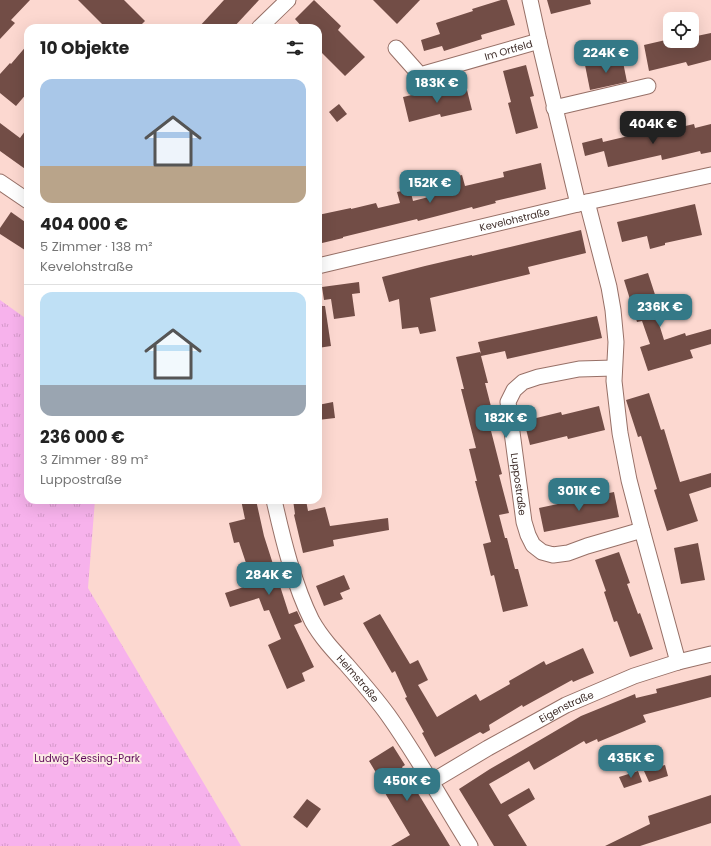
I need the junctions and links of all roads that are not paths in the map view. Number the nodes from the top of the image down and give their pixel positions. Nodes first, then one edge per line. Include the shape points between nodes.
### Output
1 (288, 0) edge
2 (530, 0) edge
3 (263, 24) edge
4 (539, 41) junction
5 (396, 48) dead end
6 (648, 86) dead end
7 (554, 108) junction
8 (711, 175) edge
9 (0, 182) edge
10 (24, 198) edge
11 (582, 203) junction
12 (322, 265) edge
13 (614, 368) junction
14 (275, 504) edge
15 (642, 530) junction
16 (711, 654) edge
17 (678, 662) junction
18 (431, 782) junction
19 (470, 846) edge

1 - 3 street
2 - 4 street, Im Ortfeld
4 - 5 street, Im Ortfeld via 420,75
4 - 7 street, Im Ortfeld
6 - 7 street
7 - 11 street, Im Ortfeld
8 - 11 street, Kevelohstraße
9 - 10 street
11 - 12 street, Kevelohstraße
11 - 13 street via 609,287 616,342
13 - 15 street via 620,433
13 - 15 street, Luppostraße via 579,369 538,377 523,382 514,390 508,402 524,522 532,545 542,552 553,555 568,553
14 - 18 street, Heimstraße via 282,536 304,603 313,622 323,639 388,714
15 - 17 street
16 - 17 street, Eigenstraße
17 - 18 street, Eigenstraße via 630,678 566,706
18 - 19 street, Heimstraße

